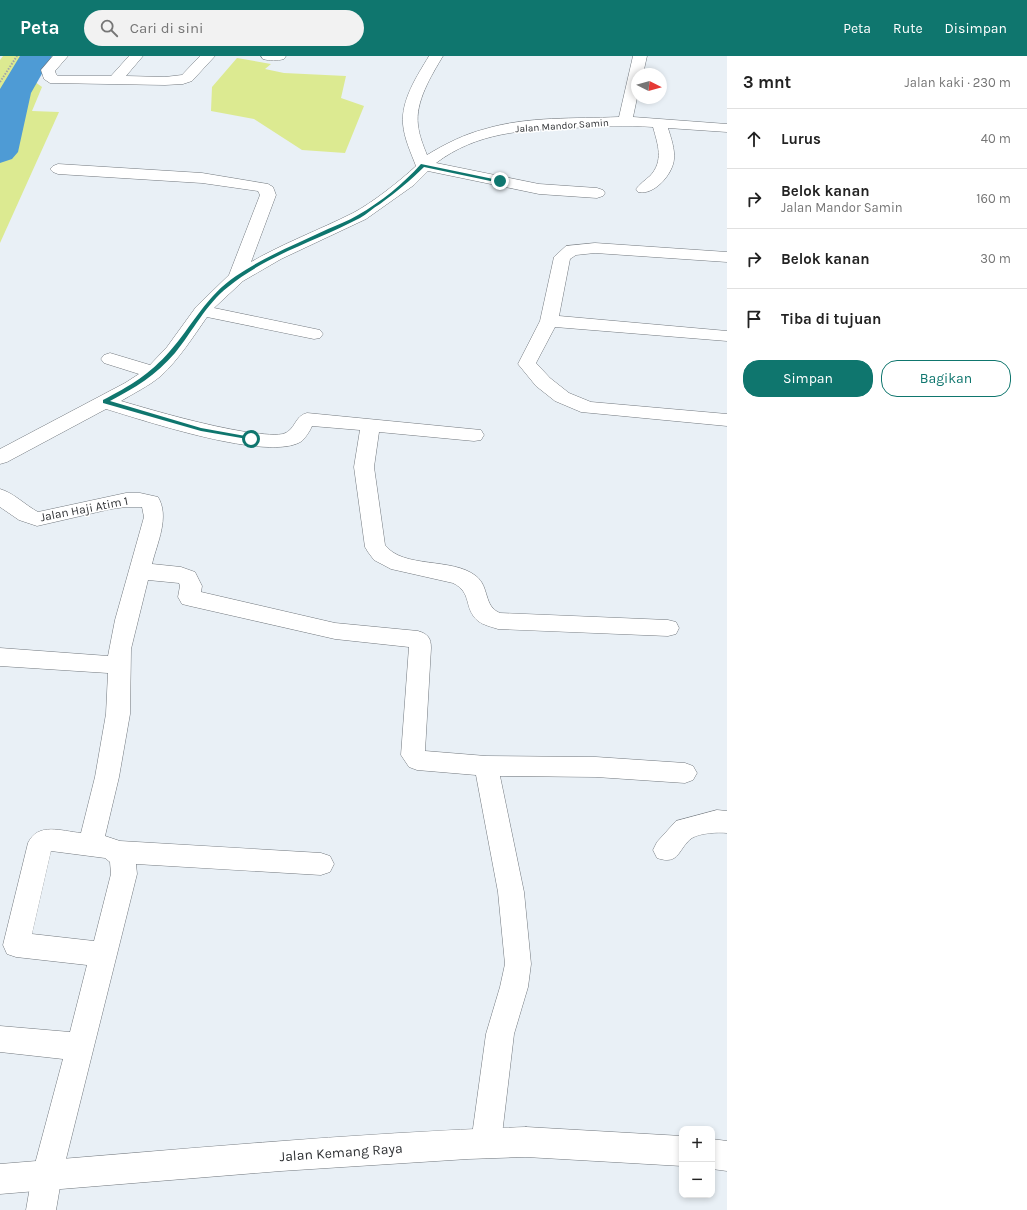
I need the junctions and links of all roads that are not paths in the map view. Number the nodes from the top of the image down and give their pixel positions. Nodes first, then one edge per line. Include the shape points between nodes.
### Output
1 (61, 56) edge
2 (136, 56) edge
3 (208, 56) edge
4 (268, 56) edge
5 (279, 56) edge
6 (436, 56) edge
7 (640, 56) edge
8 (116, 79) junction
9 (625, 121) junction
10 (660, 123) junction
11 (727, 128) edge
12 (423, 165) junction
13 (58, 169) dead end
14 (644, 189) dead end
15 (597, 193) dead end
16 (727, 257) edge
17 (237, 277) junction
18 (202, 311) junction
19 (549, 320) junction
20 (314, 334) dead end
21 (727, 336) edge
22 (110, 358) dead end
23 (154, 372) junction
24 (105, 402) junction
25 (727, 420) edge
26 (370, 425) junction
27 (474, 435) dead end
28 (0, 457) edge
29 (0, 496) edge
30 (140, 571) junction
31 (668, 628) dead end
32 (0, 657) edge
33 (119, 665) junction
34 (486, 766) junction
35 (685, 774) dead end
36 (727, 822) edge
37 (90, 845) junction
38 (666, 850) dead end
39 (119, 852) junction
40 (321, 864) dead end
41 (8, 944) edge
42 (103, 954) junction
43 (0, 1039) edge
44 (80, 1047) junction
45 (486, 1143) junction
46 (679, 1151) edge
47 (715, 1154) edge
48 (727, 1156) edge
49 (47, 1175) junction
50 (0, 1179) edge
51 (41, 1210) edge

1 - 8 street via 48,70 49,76 55,80
2 - 8 street
3 - 8 street via 183,80
4 - 5 street
6 - 12 street via 422,80 410,124
7 - 9 street
9 - 10 street, Jalan Mandor Samin
9 - 12 street, Jalan Mandor Samin via 526,125 489,132 451,147
10 - 11 street, Jalan Mandor Samin
10 - 14 street via 667,165 660,176
12 - 15 street via 539,189
12 - 17 street, Jalan Mandor Samin via 408,182 360,216 275,255
13 - 17 street via 202,178 262,187 267,190 268,195
16 - 19 street via 595,248 572,250 562,257
17 - 18 street, Jalan Mandor Samin
18 - 20 street
18 - 23 street, Jalan Mandor Samin
19 - 21 street
19 - 25 street via 527,364 543,382 562,397 588,408
22 - 23 street
23 - 24 street, Jalan Mandor Samin
24 - 26 street via 201,430 251,439 286,440 294,437 307,419
24 - 28 street, Jalan Mandor Samin
26 - 27 street
26 - 31 street via 364,467 375,547 388,560 409,567 458,576 468,581 475,589 480,609 486,616 498,621
29 - 30 street, Jalan Haji Atim 1 via 14,508 37,519 122,500 143,499 151,502 154,517
30 - 33 street via 126,620
30 - 34 street via 185,576 191,586 188,597 190,598 335,630 418,639 420,648 413,755 417,760
32 - 33 street
33 - 37 street via 118,714
34 - 35 street via 596,767
34 - 45 street via 511,892 518,964 500,1034
36 - 38 street via 717,821 685,828
37 - 39 street via 112,848
37 - 41 street via 50,840 44,840 40,844
39 - 40 street
39 - 42 street via 124,863 124,874
41 - 42 street
42 - 44 street
43 - 44 street
44 - 49 street
45 - 46 street, Jalan Kemang Raya via 526,1142
45 - 49 street, Jalan Kemang Raya
47 - 48 street
49 - 50 street, Jalan Kemang Raya
49 - 51 street

